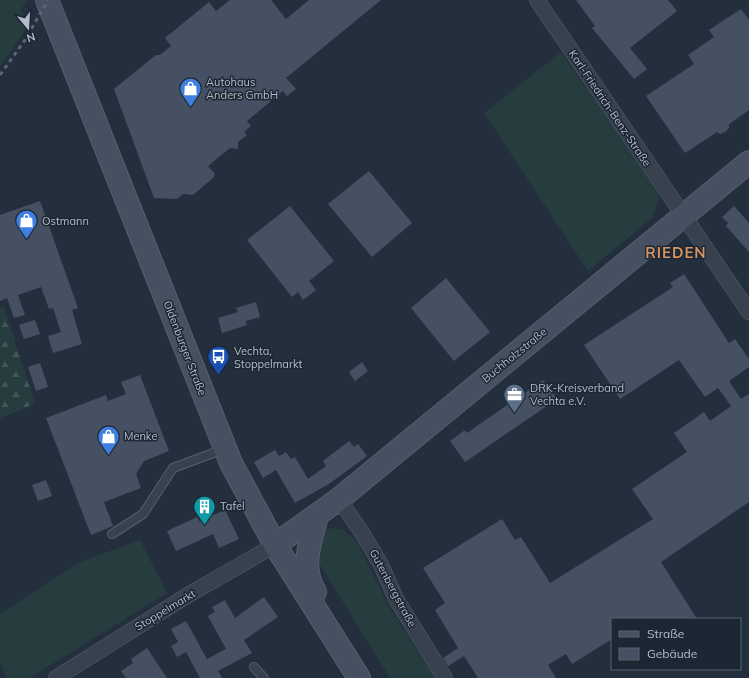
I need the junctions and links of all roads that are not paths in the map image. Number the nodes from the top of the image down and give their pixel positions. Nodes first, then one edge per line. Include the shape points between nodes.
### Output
1 (48, 0) edge
2 (537, 0) edge
3 (749, 162) edge
4 (684, 215) junction
5 (749, 312) edge
6 (225, 449) junction
7 (339, 499) junction
8 (317, 516) junction
9 (112, 534) dead end
10 (275, 544) junction
11 (254, 666) dead end
12 (56, 678) edge
13 (264, 678) edge
14 (360, 678) edge
15 (445, 678) edge

1 - 6 street, Oldenburger Straße
2 - 4 street, Karl-Friedrich-Benz-Straße
3 - 4 street, Buchholzstraße
4 - 5 street, Karl-Friedrich-Benz-Straße
4 - 7 street, Buchholzstraße
6 - 9 lane via 173,468 143,514
6 - 10 street, Oldenburger Straße
7 - 8 street, Buchholzstraße
7 - 15 street, Gutenbergstraße via 364,536 381,565 396,599
8 - 10 street, Buchholzstraße
8 - 14 street via 306,568 311,584 345,644
10 - 12 street, Stoppelmarkt
10 - 14 street, Oldenburger Straße
11 - 13 lane

